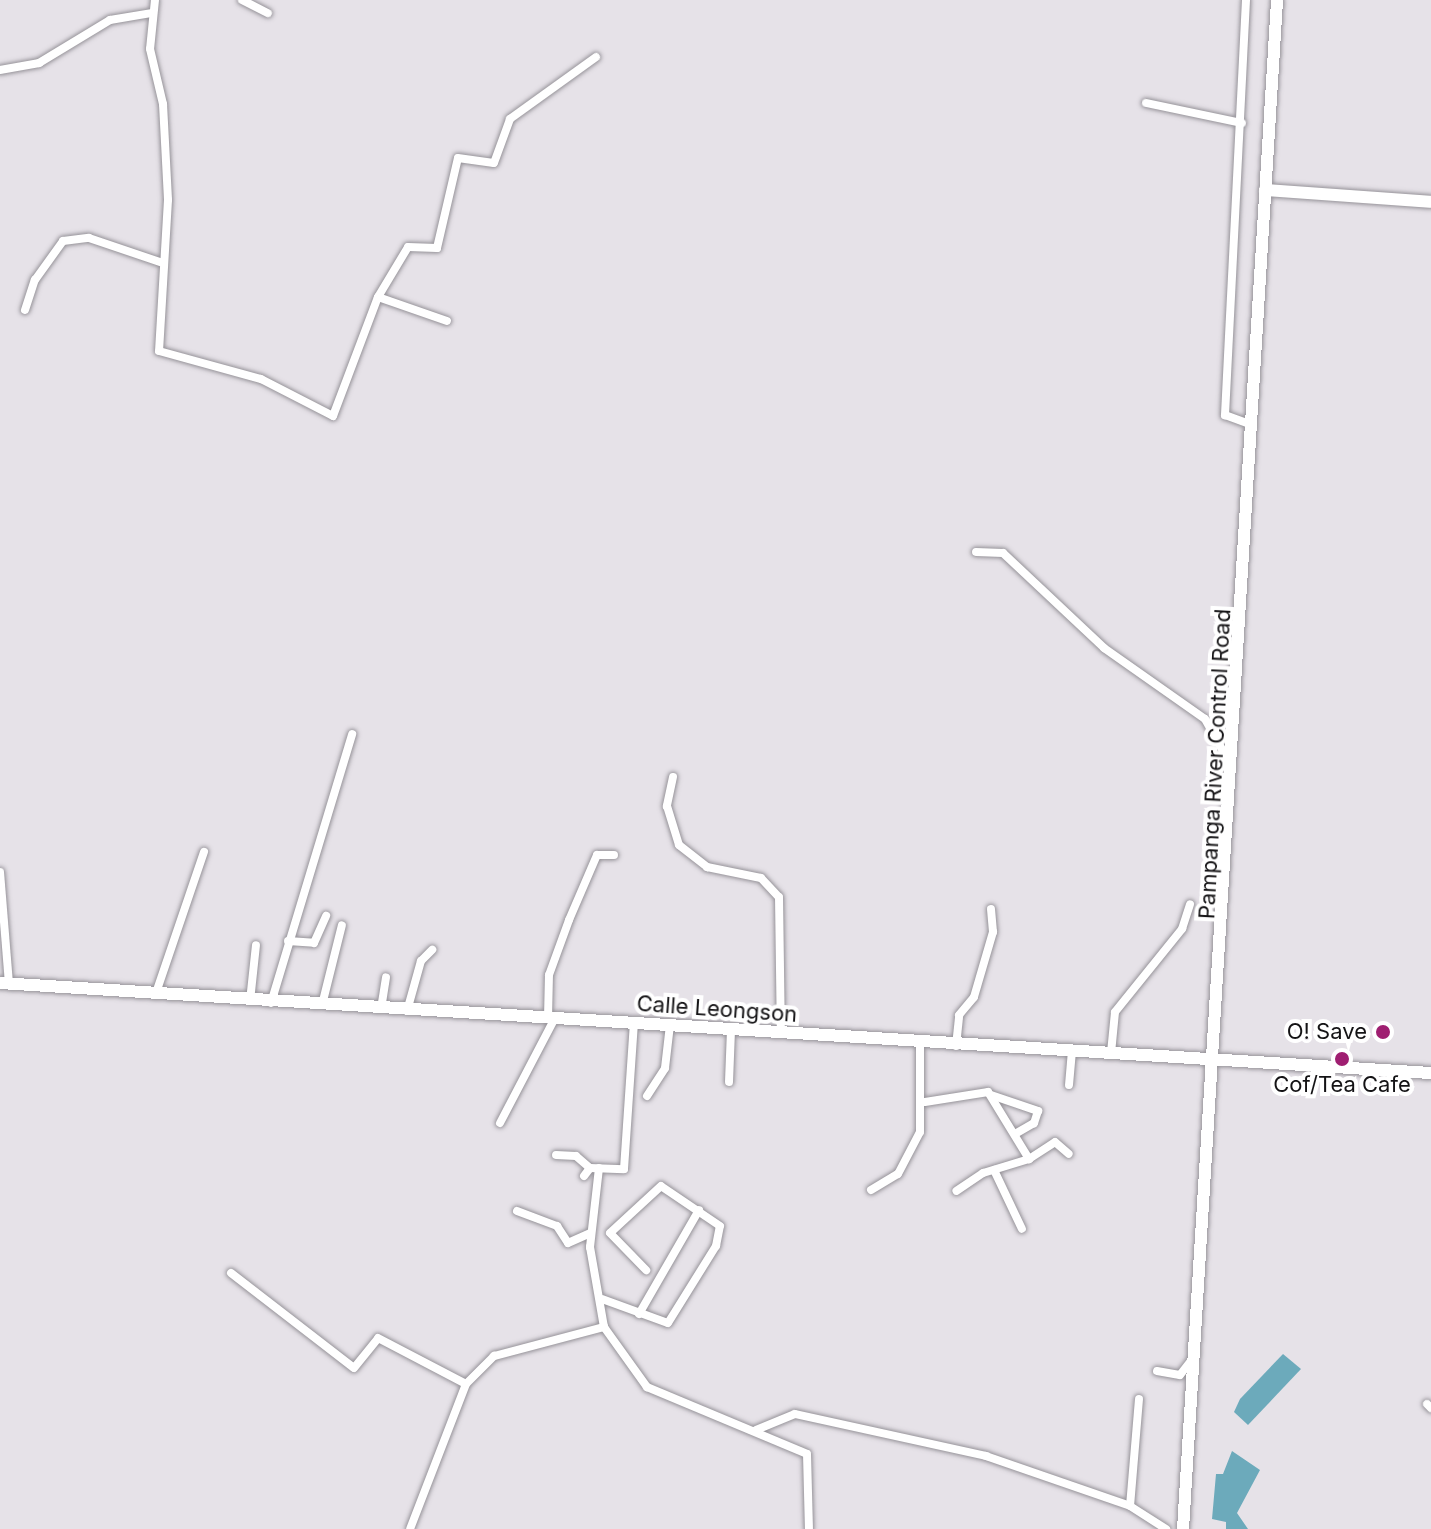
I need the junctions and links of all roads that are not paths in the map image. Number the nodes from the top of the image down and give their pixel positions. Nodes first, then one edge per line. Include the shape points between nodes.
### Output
1 (155, 0) edge
2 (242, 0) edge
3 (1246, 0) edge
4 (1277, 0) edge
5 (152, 13) junction
6 (268, 13) dead end
7 (596, 57) dead end
8 (0, 70) edge
9 (1146, 103) dead end
10 (1242, 123) junction
11 (1265, 190) junction
12 (1431, 202) edge
13 (163, 263) junction
14 (378, 297) junction
15 (25, 310) dead end
16 (447, 321) dead end
17 (1252, 425) junction
18 (976, 552) dead end
19 (352, 734) dead end
20 (1232, 768) junction
21 (673, 777) dead end
22 (204, 852) dead end
23 (614, 855) dead end
24 (0, 872) edge
25 (1190, 904) dead end
26 (991, 909) dead end
27 (326, 916) dead end
28 (342, 925) dead end
29 (288, 941) junction
30 (256, 945) dead end
31 (432, 950) dead end
32 (386, 977) dead end
33 (4, 984) edge
34 (157, 990) junction
35 (250, 1001) junction
36 (271, 1003) junction
37 (322, 1006) junction
38 (381, 1010) junction
39 (407, 1011) junction
40 (552, 1018) junction
41 (634, 1023) junction
42 (670, 1025) junction
43 (731, 1029) junction
44 (781, 1033) junction
45 (920, 1044) junction
46 (956, 1047) junction
47 (1072, 1051) junction
48 (1111, 1053) junction
49 (1214, 1063) junction
50 (1431, 1073) edge
51 (729, 1082) dead end
52 (1069, 1085) dead end
53 (991, 1095) junction
54 (647, 1096) dead end
55 (925, 1102) junction
56 (500, 1123) dead end
57 (1015, 1134) junction
58 (1069, 1154) dead end
59 (556, 1155) dead end
60 (1029, 1159) junction
61 (595, 1168) junction
62 (994, 1170) junction
63 (584, 1176) dead end
64 (871, 1190) dead end
65 (956, 1191) dead end
66 (699, 1210) junction
67 (517, 1211) dead end
68 (1022, 1229) dead end
69 (590, 1236) junction
70 (611, 1237) junction
71 (646, 1270) dead end
72 (231, 1273) dead end
73 (602, 1299) junction
74 (639, 1314) junction
75 (604, 1327) junction
76 (1198, 1351) junction
77 (1157, 1371) dead end
78 (466, 1384) junction
79 (1139, 1399) dead end
80 (756, 1430) junction
81 (1130, 1506) junction
82 (410, 1529) edge
83 (809, 1529) edge
84 (1166, 1529) edge
85 (1183, 1529) edge

1 - 5 street
2 - 6 street
3 - 10 street
4 - 11 street, Pampanga River Control Road
5 - 8 street via 110,20 39,63
5 - 13 street via 150,49 167,149
7 - 14 street via 510,119 494,163 458,158 437,248 408,247
9 - 10 street
10 - 17 street via 1225,415
11 - 12 street
11 - 17 street, Pampanga River Control Road
13 - 14 street via 159,351 261,379 329,416 338,412
13 - 15 street via 89,238 63,241 35,280
14 - 16 street
17 - 20 street, Pampanga River Control Road
18 - 20 street via 1003,553 1104,648 1205,719
19 - 29 street
20 - 49 street, Pampanga River Control Road
21 - 44 street via 667,806 679,845 707,867 761,878 779,897
22 - 34 street
23 - 40 street via 597,855 569,920 549,975
24 - 33 street
25 - 48 street via 1182,929 1115,1012
26 - 46 street via 993,932 974,997 959,1015
27 - 29 street via 314,943
28 - 37 street
29 - 36 street
30 - 35 street
31 - 39 street via 417,970
32 - 38 street
33 - 34 street, Calle Leongson
34 - 35 street, Calle Leongson
35 - 36 street, Calle Leongson
36 - 37 street, Calle Leongson
37 - 38 street, Calle Leongson
38 - 39 street, Calle Leongson
39 - 40 street, Calle Leongson
40 - 41 street, Calle Leongson
40 - 56 street
41 - 42 street, Calle Leongson
41 - 61 street via 624,1169
42 - 43 street, Calle Leongson
42 - 54 street via 665,1068
43 - 44 street, Calle Leongson
43 - 51 street
44 - 45 street, Calle Leongson
45 - 46 street, Calle Leongson
45 - 55 street
46 - 47 street, Calle Leongson
47 - 48 street, Calle Leongson
47 - 52 street
48 - 49 street, Calle Leongson
49 - 50 street, Calle Leongson
49 - 76 street, Pampanga River Control Road
53 - 55 street
53 - 57 street
53 - 57 street via 1036,1107 1037,1121
55 - 64 street via 907,1163
57 - 60 street
58 - 60 street via 1055,1142
59 - 61 street via 576,1156
60 - 62 street
61 - 63 street
61 - 69 street
62 - 65 street
62 - 68 street
66 - 70 street via 661,1186
66 - 74 street
66 - 74 street via 720,1226 716,1246 668,1323
67 - 69 street via 557,1226 568,1243
69 - 70 street
69 - 73 street
70 - 71 street
72 - 78 street via 354,1368 378,1338
73 - 74 street
73 - 75 street
75 - 78 street via 494,1356
75 - 80 street via 637,1381
76 - 77 street via 1184,1374
76 - 85 street, Pampanga River Control Road
78 - 82 street
79 - 81 street
80 - 81 street via 795,1414 986,1456
80 - 83 street via 809,1456
81 - 84 street

